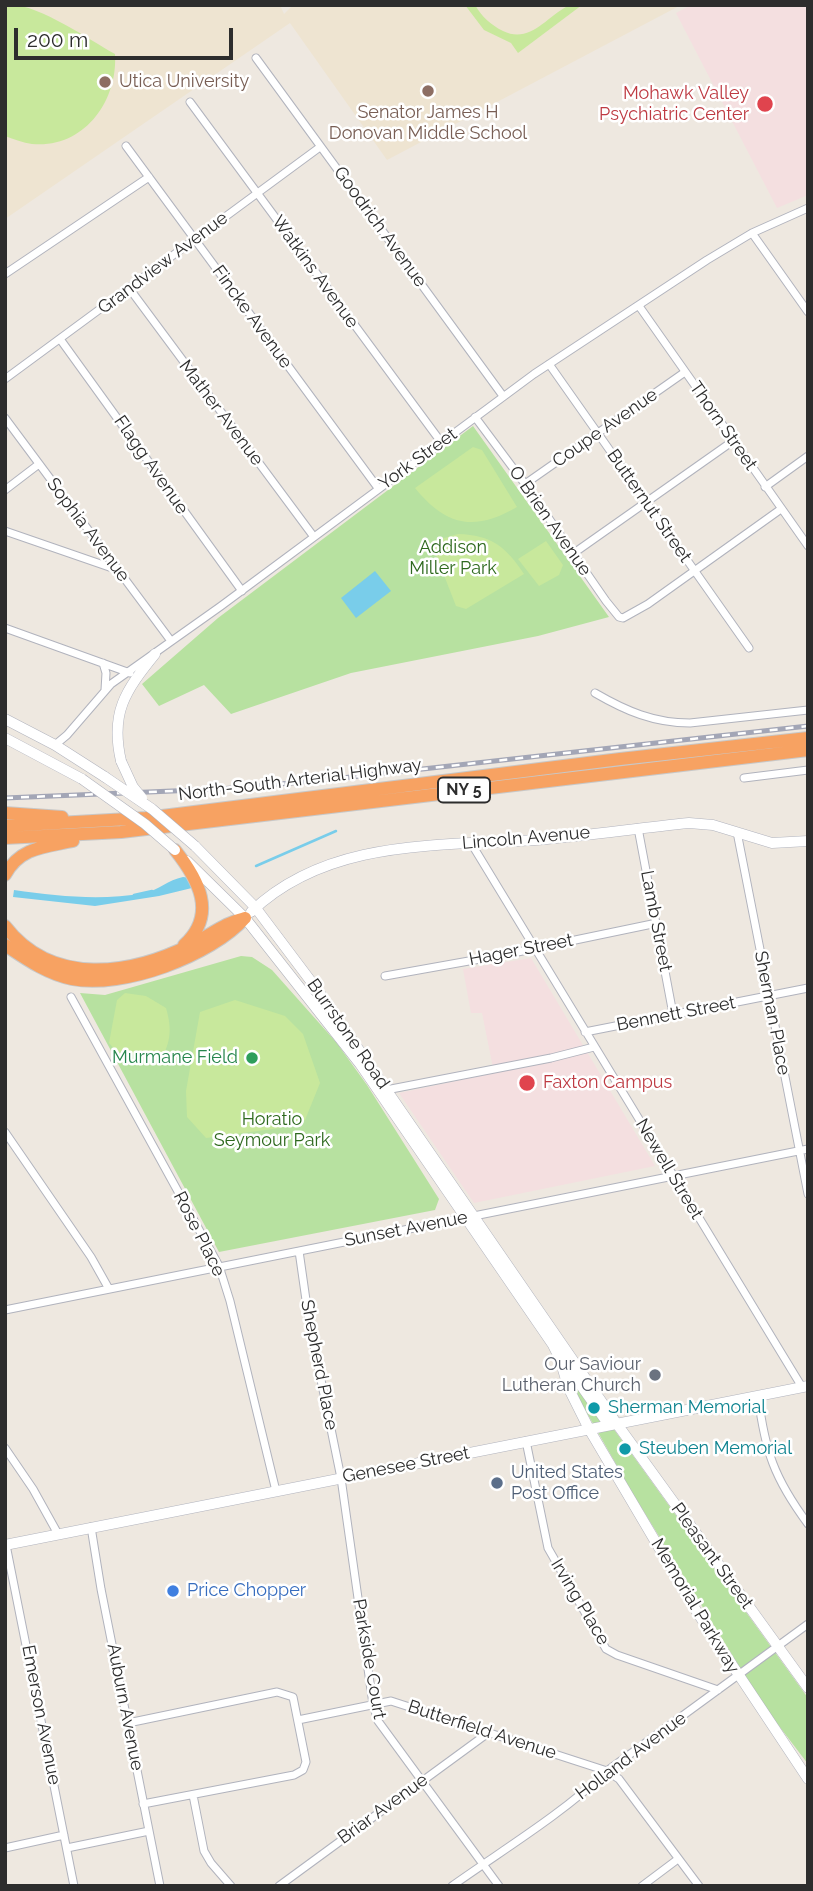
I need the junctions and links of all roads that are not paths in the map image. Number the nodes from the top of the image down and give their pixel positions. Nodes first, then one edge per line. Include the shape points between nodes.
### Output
1 (256, 58) dead end
2 (190, 102) dead end
3 (126, 146) dead end
4 (320, 147) junction
5 (149, 177) junction
6 (257, 193) junction
7 (808, 208) edge
8 (752, 233) junction
9 (194, 239) junction
10 (5, 274) edge
11 (130, 288) junction
12 (639, 306) junction
13 (808, 312) edge
14 (60, 339) junction
15 (549, 364) junction
16 (685, 373) junction
17 (5, 379) edge
18 (503, 396) junction
19 (475, 417) junction
20 (5, 418) edge
21 (598, 434) junction
22 (733, 441) junction
23 (441, 442) junction
24 (808, 456) edge
25 (39, 464) junction
26 (526, 484) junction
27 (765, 486) junction
28 (378, 488) junction
29 (5, 489) edge
30 (647, 502) junction
31 (781, 509) junction
32 (5, 531) edge
33 (314, 537) junction
34 (808, 546) edge
35 (574, 553) junction
36 (118, 570) junction
37 (695, 570) junction
38 (242, 591) junction
39 (5, 628) edge
40 (171, 641) junction
41 (749, 648) dead end
42 (155, 654) joint
43 (103, 663) junction
44 (132, 674) junction
45 (104, 690) junction
46 (595, 693) dead end
47 (808, 710) edge
48 (5, 719) edge
49 (5, 738) edge
50 (808, 738) edge
51 (55, 745) junction
52 (808, 750) edge
53 (808, 770) edge
54 (744, 778) dead end
55 (152, 808) junction
56 (5, 813) edge
57 (129, 819) junction
58 (5, 827) edge
59 (638, 828) junction
60 (121, 832) junction
61 (737, 832) junction
62 (5, 838) edge
63 (808, 841) edge
64 (471, 843) junction
65 (175, 850) junction
66 (5, 875) edge
67 (255, 907) junction
68 (245, 918) junction
69 (657, 923) junction
70 (5, 926) edge
71 (5, 945) edge
72 (534, 948) junction
73 (179, 950) junction
74 (385, 976) dead end
75 (808, 988) edge
76 (769, 995) junction
77 (71, 997) dead end
78 (673, 1014) junction
79 (585, 1032) junction
80 (594, 1046) junction
81 (383, 1091) junction
82 (5, 1132) edge
83 (804, 1150) edge
84 (673, 1176) junction
85 (808, 1194) edge
86 (470, 1216) junction
87 (299, 1251) junction
88 (219, 1266) junction
89 (109, 1289) junction
90 (5, 1309) edge
91 (553, 1345) junction
92 (805, 1387) edge
93 (758, 1396) junction
94 (613, 1424) junction
95 (589, 1429) junction
96 (526, 1441) junction
97 (5, 1448) edge
98 (341, 1478) junction
99 (276, 1491) junction
100 (808, 1524) edge
101 (92, 1527) junction
102 (58, 1534) junction
103 (5, 1545) edge
104 (808, 1624) edge
105 (777, 1646) junction
106 (737, 1675) junction
107 (808, 1688) edge
108 (718, 1690) junction
109 (373, 1704) junction
110 (298, 1720) junction
111 (128, 1723) junction
112 (488, 1733) junction
113 (607, 1771) junction
114 (808, 1779) edge
115 (422, 1781) junction
116 (193, 1795) junction
117 (143, 1804) junction
118 (149, 1831) junction
119 (64, 1835) junction
120 (5, 1848) edge
121 (67, 1848) junction
122 (678, 1859) junction
123 (483, 1864) junction
124 (74, 1886) edge
125 (160, 1886) edge
126 (231, 1886) edge
127 (279, 1886) edge
128 (452, 1886) edge
129 (499, 1886) edge
130 (642, 1886) edge
131 (699, 1886) edge

1 - 4 street, Goodrich Avenue
2 - 6 street, Watkins Avenue
3 - 5 street, Fincke Avenue
4 - 6 street, Grandview Avenue
4 - 18 street, Goodrich Avenue
5 - 9 street, Fincke Avenue
5 - 10 street
6 - 9 street, Grandview Avenue
6 - 23 street, Watkins Avenue
7 - 8 street, York Street
8 - 12 street, York Street
8 - 13 street
9 - 11 street, Grandview Avenue
9 - 28 street, Fincke Avenue
11 - 14 street, Grandview Avenue
11 - 33 street, Mather Avenue
12 - 15 street, York Street
12 - 16 street, Thorn Street
14 - 17 street, Grandview Avenue
14 - 38 street, Flagg Avenue
15 - 18 street, York Street
15 - 21 street, Butternut Street
16 - 21 street, Coupe Avenue
16 - 22 street, Thorn Street
18 - 19 street, York Street
19 - 23 street, York Street
19 - 26 street, O Brien Avenue
20 - 25 street, Sophia Avenue
21 - 26 street, Coupe Avenue
21 - 30 street, Butternut Street
22 - 27 street, Thorn Street
22 - 30 street
23 - 28 street, York Street
24 - 27 street
25 - 29 street
25 - 36 street, Sophia Avenue
26 - 35 street, O Brien Avenue
27 - 31 street, Thorn Street
28 - 33 street, York Street
30 - 35 street
30 - 37 street, Butternut Street
31 - 34 street, Thorn Street
31 - 37 street
32 - 36 street
33 - 38 street, York Street
35 - 37 street, O Brien Avenue via 619,617 628,616
36 - 40 street, Sophia Avenue
37 - 41 street, Butternut Street
38 - 40 street, York Street
39 - 43 street
40 - 42 street, York Street
42 - 44 street
43 - 44 street
43 - 45 street
44 - 45 street
44 - 55 street, bridge via 116,729 121,761 133,787
45 - 51 street
46 - 47 street via 622,709 671,723
48 - 51 street, Burrstone Road
49 - 65 street, Burrstone Road, bridge via 82,779
50 - 57 highway, North-South Arterial Highway / NY 5
51 - 55 street, Burrstone Road, bridge
52 - 60 highway, North-South Arterial Highway / NY 5
53 - 54 street
55 - 67 street, Burrstone Road, bridge
56 - 57 highway
57 - 58 highway, North-South Arterial Highway / NY 5
59 - 61 street, Lincoln Avenue via 689,823
59 - 64 street, Lincoln Avenue
59 - 69 street, Lamb Street
60 - 62 highway, North-South Arterial Highway / NY 5
60 - 66 highway via 33,850 12,862
61 - 63 street, Lincoln Avenue via 772,843
61 - 76 street, Sherman Place
64 - 67 street, Lincoln Avenue via 356,856 307,873
64 - 72 street, Newell Street
65 - 68 street, Burrstone Road
65 - 73 highway via 197,881 203,904 193,937
67 - 68 street, Lincoln Avenue
67 - 81 street, Burrstone Road via 312,982
68 - 71 highway via 233,930 176,961 96,982 58,975
68 - 73 highway via 228,922
68 - 81 street, Burrstone Road
69 - 72 street, Hager Street
69 - 78 street, Lamb Street
70 - 73 highway via 40,956 77,970 113,970
72 - 74 street, Hager Street
72 - 79 street, Newell Street
75 - 76 street, Bennett Street
76 - 78 street, Bennett Street
76 - 83 street, Sherman Place
77 - 88 street, Rose Place
78 - 79 street, Bennett Street
79 - 80 street, Newell Street
80 - 81 street
80 - 84 street, Newell Street
81 - 86 street, Burrstone Road
82 - 89 street
83 - 84 street, Sunset Avenue
83 - 85 street, Sherman Place
84 - 86 street, Sunset Avenue
84 - 92 street, Newell Street
86 - 87 street, Sunset Avenue
86 - 91 street, Burrstone Road
86 - 94 street, Burrstone Road
87 - 88 street, Sunset Avenue
87 - 98 street, Shepherd Place
88 - 89 street, Sunset Avenue
88 - 99 street, Rose Place
89 - 90 street, Sunset Avenue
91 - 94 street
91 - 95 street, Burrstone Road
92 - 93 street, Genesee Street
93 - 94 street, Genesee Street
93 - 100 street via 774,1471
94 - 95 street, Genesee Street
94 - 105 street, Pleasant Street
95 - 96 street, Genesee Street
95 - 106 street, Memorial Parkway
96 - 98 street, Genesee Street
96 - 108 street, Irving Place via 548,1548 606,1649
97 - 102 street
98 - 99 street, Genesee Street
98 - 109 street, Parkside Court
99 - 101 street, Genesee Street
101 - 102 street, Genesee Street
101 - 111 street, Auburn Avenue
102 - 103 street, Genesee Street
103 - 119 street, Emerson Avenue
104 - 105 street, Holland Avenue
105 - 106 street, Holland Avenue
105 - 107 street, Pleasant Street
106 - 108 street, Holland Avenue
106 - 114 street, Memorial Parkway
108 - 113 street, Holland Avenue
109 - 110 street, Butterfield Avenue
109 - 112 street, Butterfield Avenue via 391,1701
109 - 115 street, Parkside Court via 382,1729
110 - 111 street via 293,1697 277,1692
110 - 116 street via 306,1762 299,1773
111 - 117 street, Auburn Avenue
112 - 113 street, Butterfield Avenue
112 - 115 street, Briar Avenue
113 - 122 street via 619,1779
113 - 123 street, Holland Avenue
115 - 123 street, Parkside Court
115 - 127 street, Briar Avenue
116 - 117 street
116 - 126 street via 204,1851
117 - 118 street, Auburn Avenue
118 - 121 street
118 - 125 street, Auburn Avenue
119 - 120 street
119 - 121 street, Emerson Avenue
121 - 124 street, Emerson Avenue
122 - 130 street
122 - 131 street
123 - 128 street, Holland Avenue
123 - 129 street, Parkside Court

